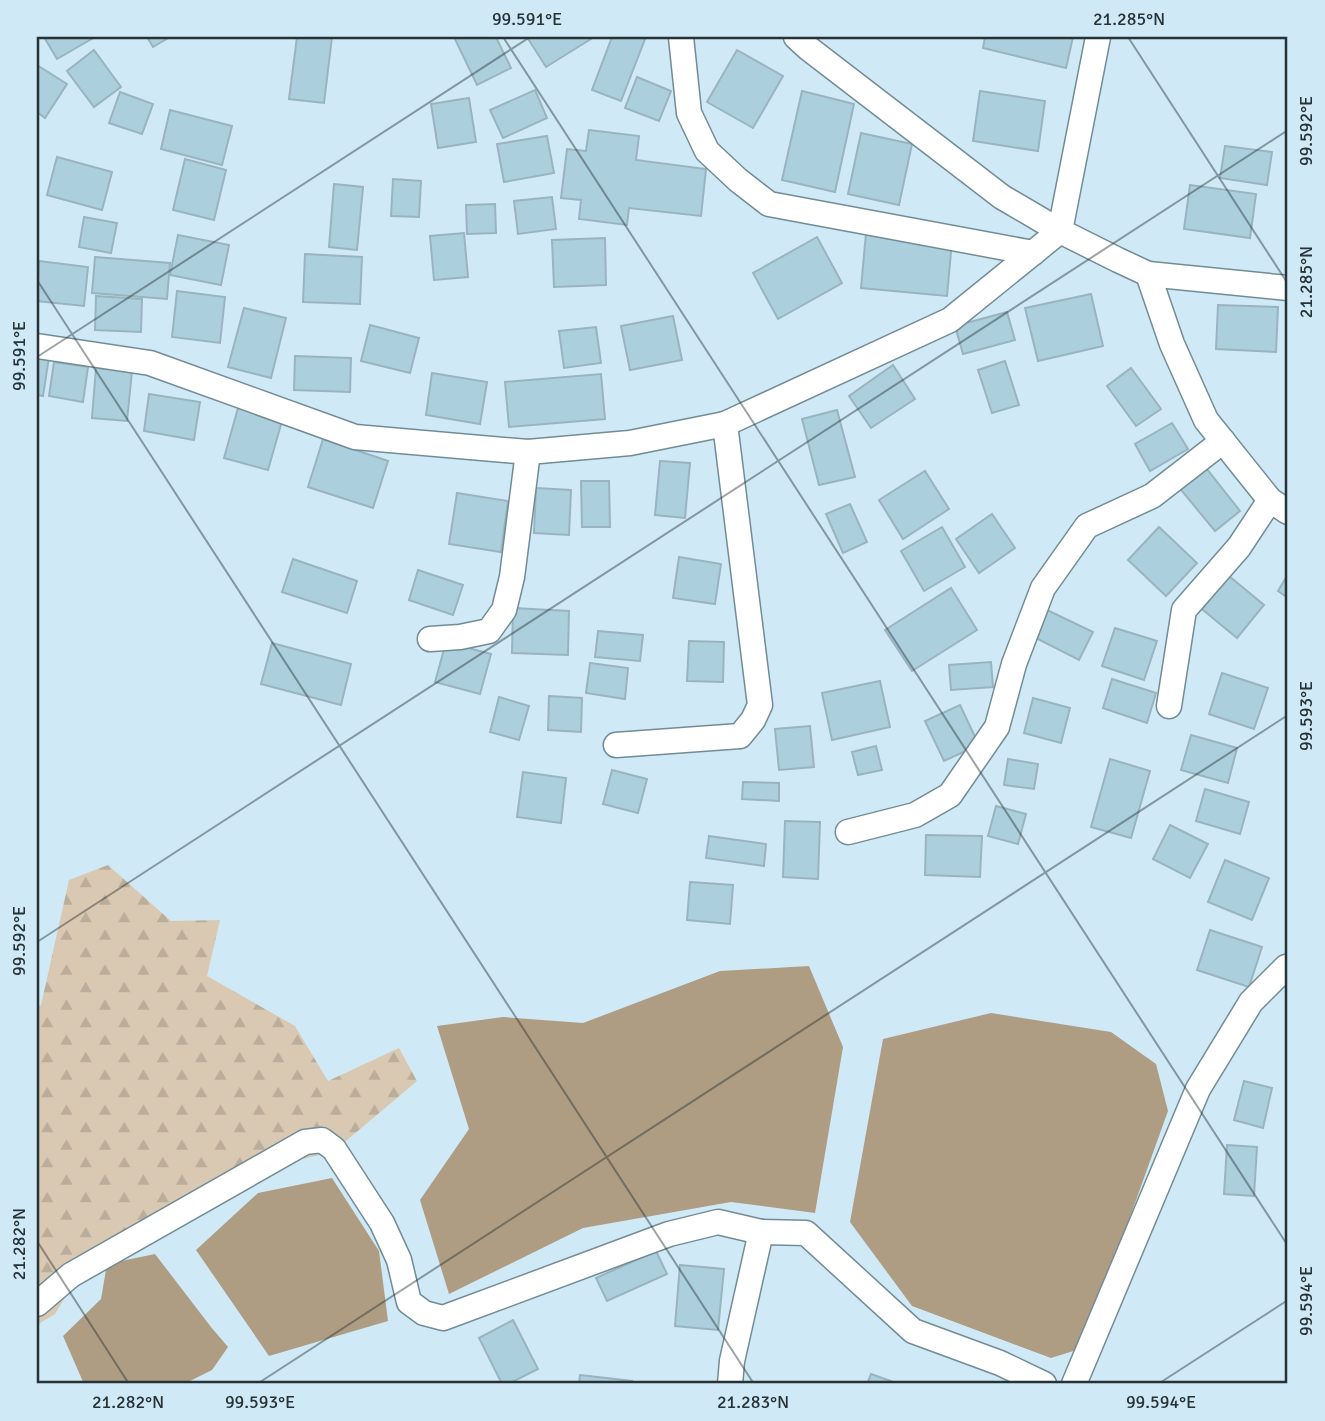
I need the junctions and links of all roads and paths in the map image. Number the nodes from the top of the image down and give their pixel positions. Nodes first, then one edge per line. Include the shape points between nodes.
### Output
1 (681, 37) edge
2 (796, 37) edge
3 (1098, 37) edge
4 (1060, 230) junction
5 (1032, 253) junction
6 (1148, 274) junction
7 (1288, 288) edge
8 (37, 346) edge
9 (725, 424) junction
10 (1223, 441) junction
11 (527, 452) junction
12 (1279, 506) edge
13 (430, 639) dead end
14 (1169, 706) dead end
15 (616, 745) dead end
16 (848, 832) dead end
17 (1288, 967) edge
18 (761, 1232) junction
19 (37, 1304) edge
20 (730, 1384) edge
21 (1044, 1384) edge
22 (1074, 1384) edge

1 - 5 street via 689,113 707,151 769,204
2 - 4 street via 1002,197
3 - 4 street
4 - 5 street
4 - 6 street
5 - 9 street via 950,320
6 - 7 street
6 - 10 street via 1172,344 1206,420
8 - 11 street via 150,363 355,437
9 - 11 street via 630,443
9 - 15 street via 760,705 740,736
10 - 12 street
10 - 16 street via 1152,496 1087,526 1043,588 1014,664 997,727 950,795 915,815
11 - 13 street via 505,610 489,631
12 - 14 street via 1184,610
17 - 22 street via 1251,1002 1198,1089
18 - 19 street via 718,1222 669,1234 443,1318 424,1313 409,1302 399,1260 382,1223 334,1149 322,1140 305,1142 71,1275
18 - 20 street
18 - 21 street via 806,1233 913,1331

